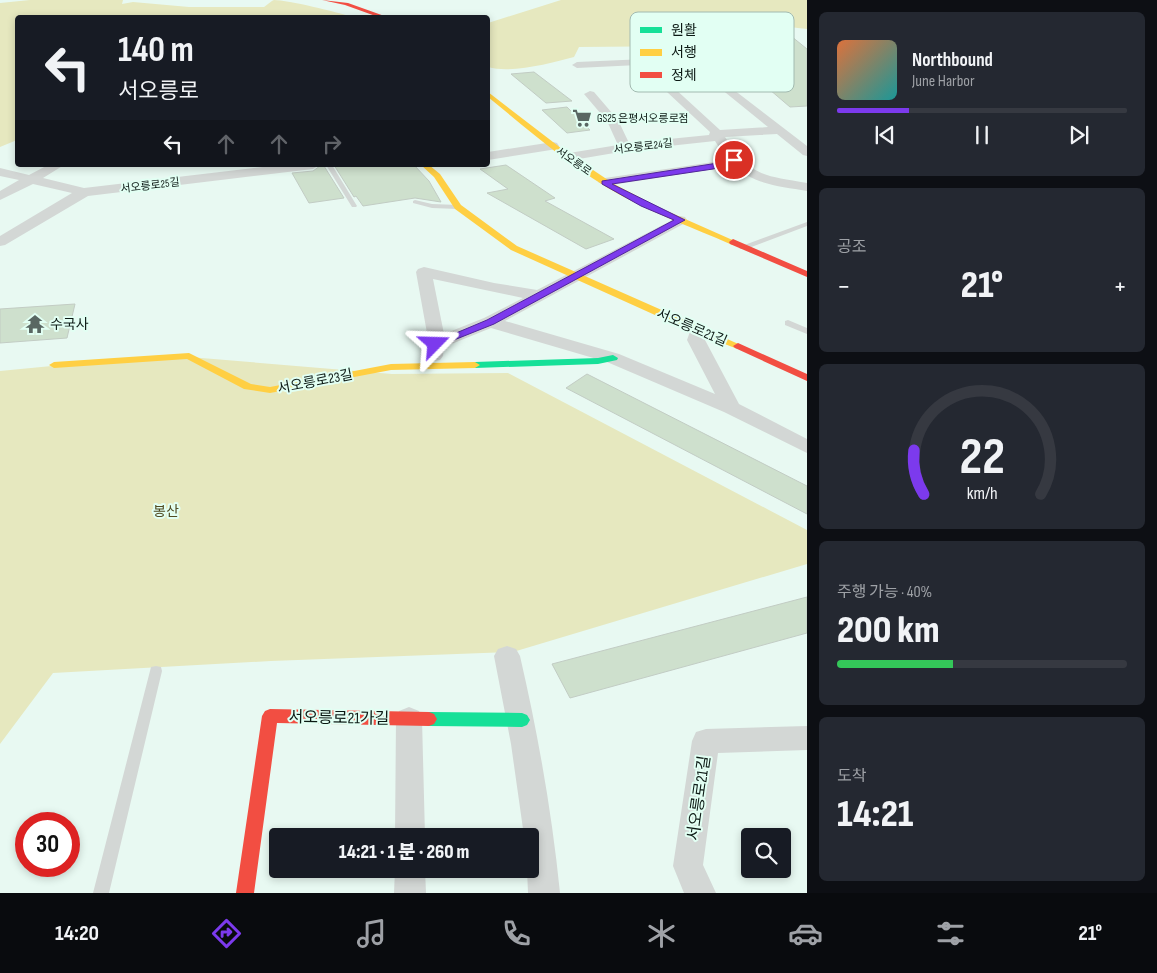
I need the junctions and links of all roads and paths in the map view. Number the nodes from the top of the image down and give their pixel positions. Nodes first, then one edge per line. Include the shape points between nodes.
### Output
1 (324, 0) edge
2 (379, 15) edge
3 (630, 62) edge
4 (576, 64) dead end
5 (672, 92) edge
6 (732, 92) edge
7 (590, 94) dead end
8 (490, 96) edge
9 (781, 130) junction
10 (717, 134) junction
11 (553, 146) junction
12 (624, 147) junction
13 (807, 152) edge
14 (490, 156) edge
15 (568, 157) junction
16 (737, 162) junction
17 (54, 167) edge
18 (291, 167) edge
19 (330, 167) edge
20 (427, 167) edge
21 (0, 172) edge
22 (32, 179) junction
23 (604, 182) junction
24 (807, 187) edge
25 (84, 192) junction
26 (0, 196) edge
27 (415, 202) dead end
28 (354, 206) dead end
29 (458, 207) junction
30 (680, 220) junction
31 (807, 224) edge
32 (0, 242) edge
33 (743, 247) junction
34 (807, 274) edge
35 (577, 276) junction
36 (542, 296) junction
37 (490, 322) junction
38 (788, 323) dead end
39 (698, 330) junction
40 (807, 331) edge
41 (435, 344) junction
42 (614, 358) junction
43 (54, 365) dead end
44 (434, 366) junction
45 (807, 378) edge
46 (732, 408) junction
47 (807, 447) edge
48 (507, 656) dead end
49 (156, 671) dead end
50 (409, 718) junction
51 (522, 720) junction
52 (807, 738) edge
53 (410, 828) edge
54 (410, 878) edge
55 (101, 893) edge
56 (245, 893) edge
57 (410, 893) edge
58 (544, 893) edge
59 (700, 893) edge

1 - 2 street
3 - 4 street
5 - 10 street
6 - 9 street
7 - 12 street via 612,120
8 - 11 street, 서오릉로
9 - 10 street, 서오릉로24길
9 - 13 street
10 - 12 street, 서오릉로24길 via 713,138
10 - 16 street
11 - 14 street
11 - 15 street, 서오릉로
12 - 15 street, 서오릉로24길
15 - 23 street, 서오릉로
16 - 23 street
16 - 24 street via 748,173 760,178
17 - 22 street
18 - 25 street, 서오릉로25길 via 162,179
19 - 28 lane
20 - 29 street
21 - 22 street
22 - 25 street
22 - 26 street
23 - 30 street, 서오릉로
25 - 32 street, 서오릉로25길
27 - 29 lane
29 - 35 street via 514,248
30 - 33 street, 서오릉로
30 - 35 street
31 - 33 lane
33 - 34 street, 서오릉로
35 - 36 street
35 - 39 street, 서오릉로21길
36 - 37 street
36 - 41 street via 424,272 436,333
37 - 41 street
37 - 42 street
38 - 40 lane
39 - 45 street, 서오릉로21길
39 - 46 street via 696,340
41 - 44 street
42 - 44 street, 서오릉로23길
42 - 46 street
43 - 44 street, 서오릉로23길 via 188,356 248,388 270,390 391,366
46 - 47 street
48 - 51 street
49 - 55 lane
50 - 51 street
50 - 53 street, 서오릉로21가길
50 - 56 street, 서오릉로21가길 via 270,716
51 - 58 street via 540,839
52 - 59 street, 서오릉로21길 via 706,741 688,866
54 - 57 street

